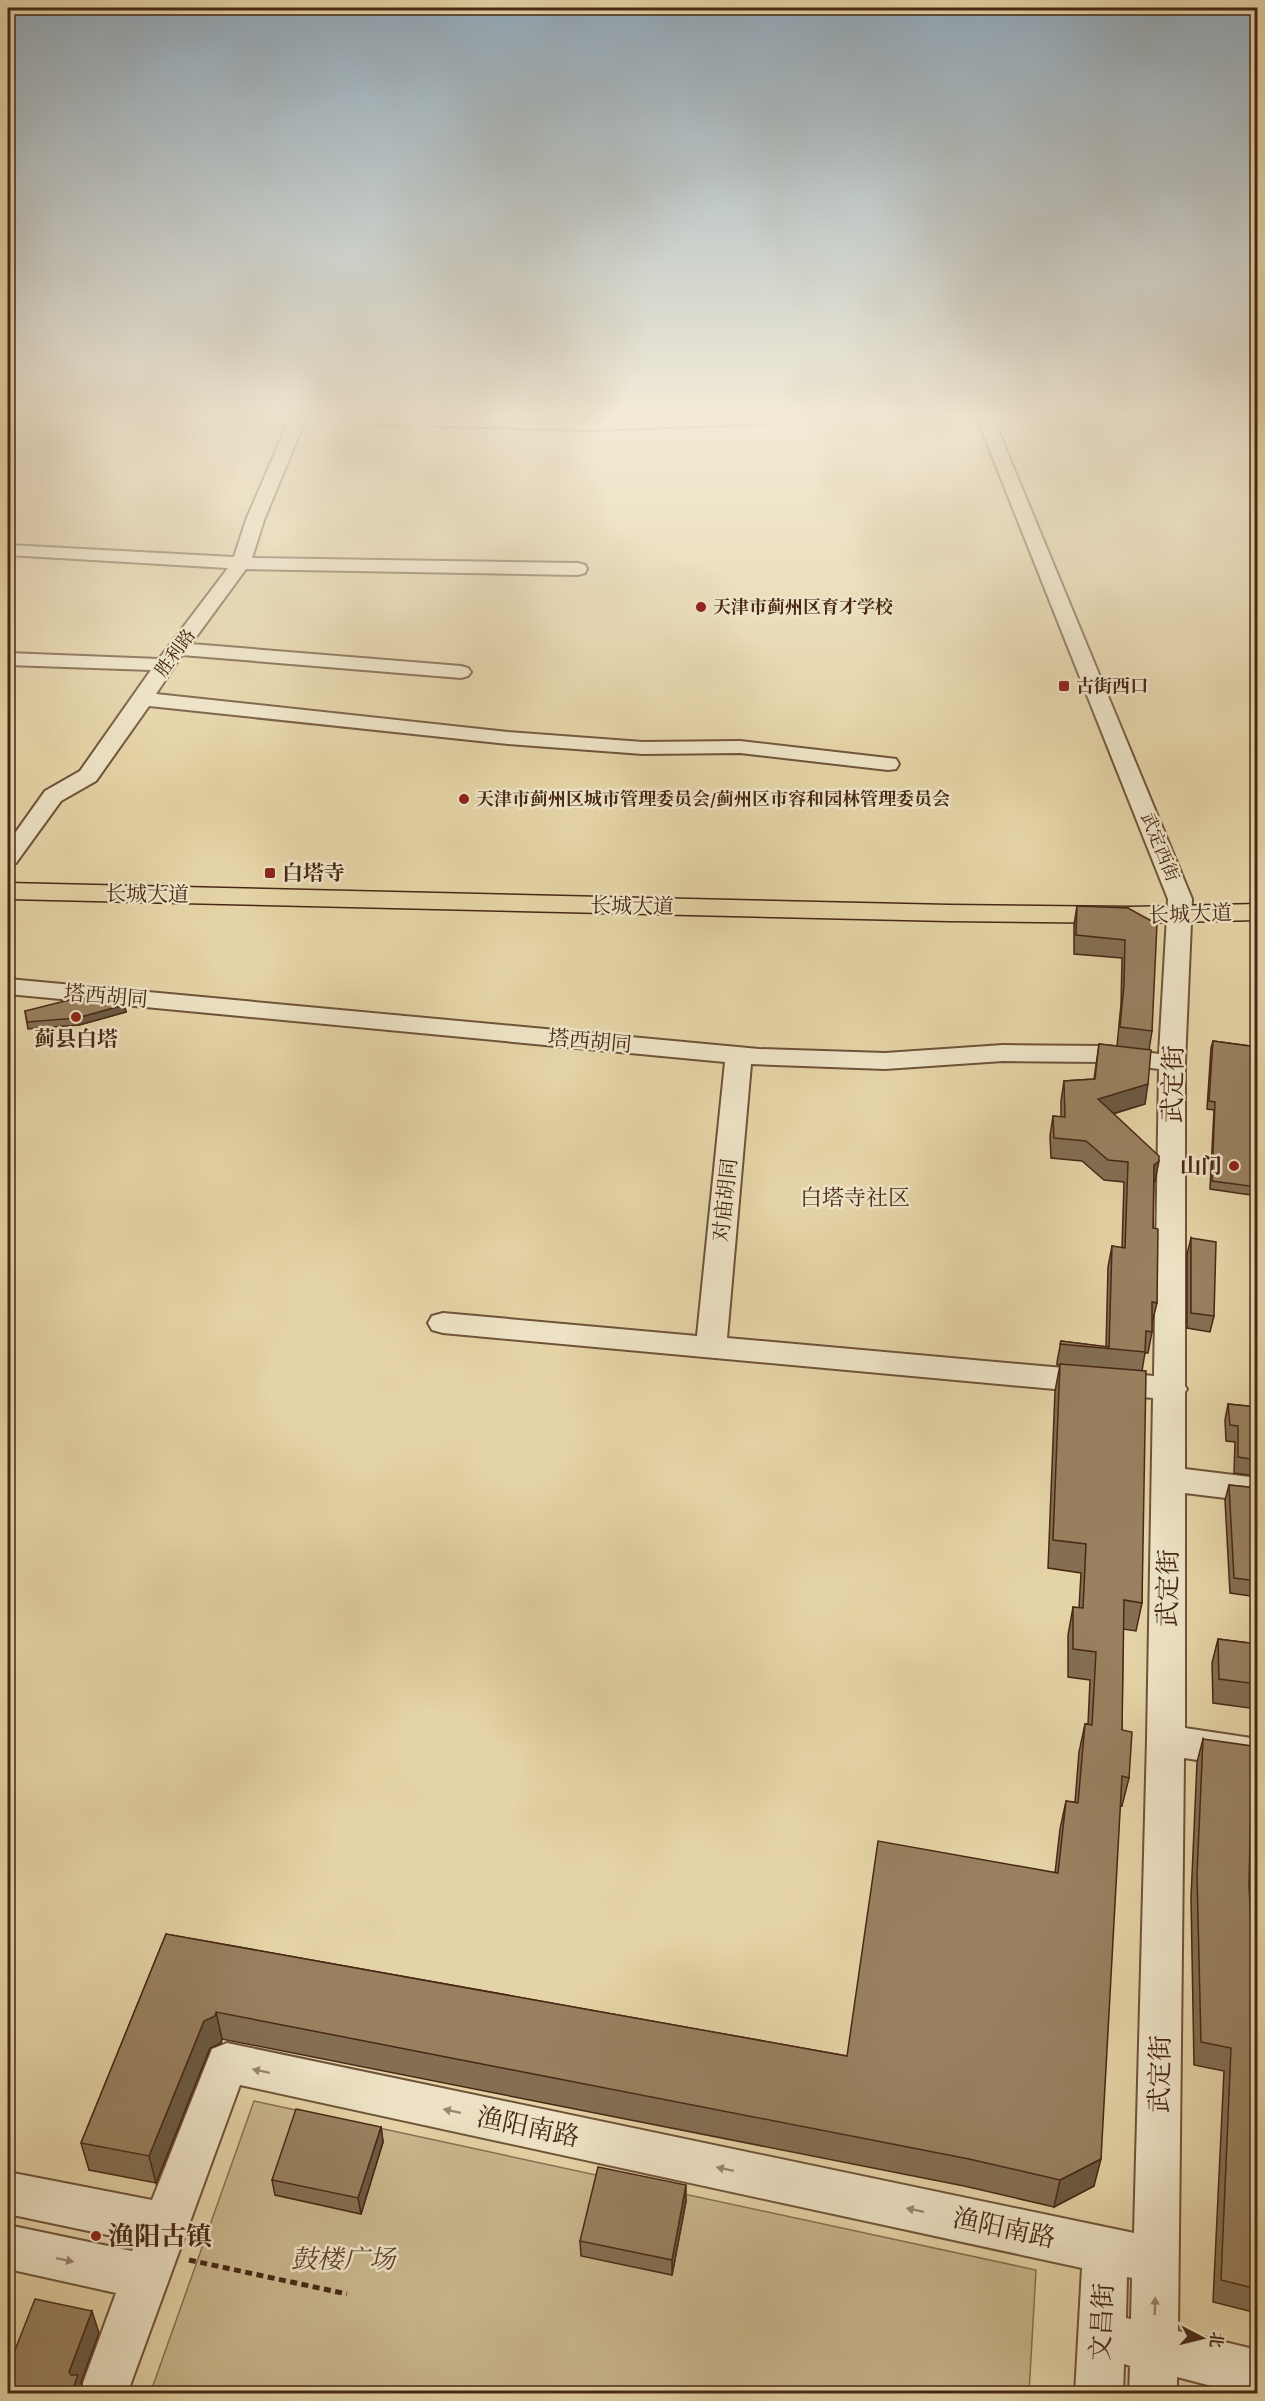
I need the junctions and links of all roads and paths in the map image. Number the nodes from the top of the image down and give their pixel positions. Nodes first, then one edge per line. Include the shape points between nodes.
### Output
1 (252, 530) edge
2 (1024, 530) edge
3 (1030, 530) edge
4 (8, 550) edge
5 (241, 563) junction
6 (578, 569) dead end
7 (178, 649) junction
8 (8, 659) edge
9 (165, 665) junction
10 (461, 672) dead end
11 (143, 699) junction
12 (888, 764) dead end
13 (8, 858) edge
14 (8, 878) edge
15 (8, 891) edge
16 (1257, 897) edge
17 (1175, 904) junction
18 (1257, 912) edge
19 (8, 987) edge
20 (739, 1054) junction
21 (1172, 1063) junction
22 (443, 1323) dead end
23 (711, 1346) junction
24 (1171, 1389) junction
25 (1169, 1479) junction
26 (1257, 1490) edge
27 (1166, 1740) junction
28 (1257, 1754) edge
29 (8, 2193) edge
30 (8, 2247) edge
31 (1106, 2250) junction
32 (155, 2252) junction
33 (1157, 2261) junction
34 (347, 2294) dead end
35 (1101, 2336) junction
36 (1153, 2372) edge
37 (1257, 2374) edge
38 (103, 2394) edge
39 (1099, 2394) edge

1 - 5 street, 胜利路
2 - 17 street, 武定西街
3 - 17 street, 武定西街
4 - 5 street
5 - 6 street
5 - 7 street, 胜利路
7 - 9 street, 胜利路
7 - 10 street
8 - 9 street
9 - 11 street, 胜利路
11 - 12 street via 508,738 644,748 740,747
11 - 13 street, 胜利路 via 88,776 53,796
14 - 17 main road, 长城大道
15 - 17 main road, 长城大道 via 937,913
16 - 17 main road, 长城大道
17 - 18 main road, 长城大道
17 - 21 street, 武定街
19 - 20 street, 塔西胡同
20 - 21 street, 塔西胡同 via 885,1061 1003,1053 1101,1054
20 - 23 street, 对庙胡同
21 - 24 street, 武定街
22 - 23 street
23 - 24 street
24 - 25 street, 武定街
25 - 26 street
25 - 27 street, 武定街
27 - 28 street
27 - 33 street, 武定街
29 - 32 street
30 -> 32 street
31 -> 32 street, 渔阳南路 via 227,2063
31 - 33 street, 渔阳南路
31 - 35 street, 文昌街
32 - 34 path
32 - 38 street, 渔阳南路
36 -> 33 street
35 - 36 street
35 - 39 street, 文昌街
36 - 37 street

